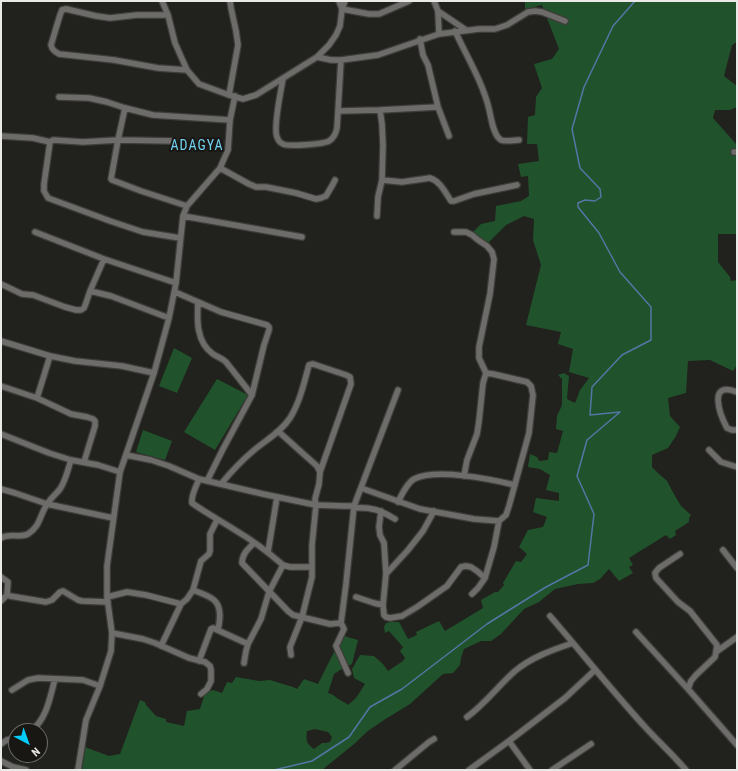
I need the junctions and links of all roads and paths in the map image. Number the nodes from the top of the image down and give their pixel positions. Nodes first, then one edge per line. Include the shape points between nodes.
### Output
1 (162, 1) edge
2 (230, 1) edge
3 (339, 1) edge
4 (345, 1) edge
5 (409, 1) edge
6 (434, 1) edge
7 (400, 3) edge
8 (342, 9) junction
9 (438, 11) junction
10 (168, 15) junction
11 (565, 21) dead end
12 (466, 30) junction
13 (455, 32) junction
14 (438, 34) junction
15 (420, 39) junction
16 (317, 57) junction
17 (341, 60) junction
18 (187, 70) junction
19 (283, 78) junction
20 (232, 96) junction
21 (59, 97) dead end
22 (438, 107) junction
23 (125, 108) junction
24 (380, 110) junction
25 (338, 111) junction
26 (230, 120) junction
27 (1, 136) edge
28 (449, 136) dead end
29 (118, 140) junction
30 (519, 140) dead end
31 (174, 141) dead end
32 (50, 142) junction
33 (220, 168) junction
34 (335, 180) dead end
35 (382, 180) junction
36 (517, 185) dead end
37 (187, 206) junction
38 (183, 216) junction
39 (377, 216) dead end
40 (34, 232) dead end
41 (454, 232) dead end
42 (302, 237) dead end
43 (180, 238) junction
44 (104, 259) junction
45 (176, 283) junction
46 (1, 284) edge
47 (90, 291) junction
48 (175, 292) junction
49 (198, 302) junction
50 (169, 318) junction
51 (1, 341) edge
52 (50, 356) junction
53 (154, 373) junction
54 (486, 373) junction
55 (1, 386) edge
56 (398, 390) dead end
57 (737, 392) edge
58 (252, 395) junction
59 (37, 398) junction
60 (737, 430) edge
61 (279, 432) junction
62 (1, 434) edge
63 (709, 450) dead end
64 (126, 455) junction
65 (71, 460) junction
66 (84, 462) junction
67 (737, 467) edge
68 (120, 472) junction
69 (320, 472) junction
70 (464, 476) junction
71 (199, 479) junction
72 (207, 481) junction
73 (221, 484) junction
74 (515, 485) junction
75 (361, 488) junction
76 (1, 490) edge
77 (277, 497) junction
78 (398, 502) junction
79 (47, 504) junction
80 (316, 505) junction
81 (354, 507) junction
82 (434, 511) junction
83 (381, 512) junction
84 (113, 518) junction
85 (395, 519) dead end
86 (217, 520) junction
87 (499, 521) junction
88 (1, 538) edge
89 (254, 543) junction
90 (723, 550) dead end
91 (268, 552) junction
92 (680, 554) dead end
93 (283, 565) junction
94 (312, 567) junction
95 (737, 568) edge
96 (386, 574) junction
97 (1, 577) edge
98 (485, 578) junction
99 (193, 590) junction
100 (269, 592) junction
101 (472, 594) dead end
102 (7, 595) junction
103 (356, 597) dead end
104 (107, 599) junction
105 (1, 601) edge
106 (181, 604) junction
107 (383, 605) junction
108 (550, 616) dead end
109 (302, 617) junction
110 (341, 623) junction
111 (218, 630) junction
112 (636, 632) dead end
113 (112, 633) junction
114 (737, 637) edge
115 (574, 643) junction
116 (248, 644) junction
117 (161, 646) junction
118 (716, 652) junction
119 (290, 655) dead end
120 (199, 660) junction
121 (244, 662) dead end
122 (595, 670) junction
123 (348, 673) dead end
124 (55, 678) junction
125 (100, 686) junction
126 (688, 689) junction
127 (12, 690) dead end
128 (201, 694) dead end
129 (467, 717) dead end
130 (40, 723) edge
131 (434, 739) dead end
132 (509, 742) junction
133 (591, 744) dead end
134 (737, 745) edge
135 (1, 761) edge
136 (26, 770) edge
137 (78, 770) edge
138 (395, 770) edge
139 (469, 770) edge
140 (530, 770) edge
141 (552, 770) edge
142 (686, 770) edge

1 - 10 street
2 - 20 street via 238,45
3 - 8 street
4 - 8 street
5 - 7 street
6 - 9 street
7 - 8 street via 373,15
8 - 16 street via 336,35
9 - 12 street
9 - 14 street
10 - 18 street via 175,43
10 - 18 street via 110,18 62,10 51,48 59,54
11 - 12 street via 535,11 528,12 496,29
12 - 13 street
13 - 14 street
13 - 30 street via 483,90 499,139
14 - 15 street
15 - 17 street via 378,55
15 - 22 street
16 - 17 street
16 - 19 street
17 - 25 street
18 - 20 street via 199,84
19 - 20 street via 256,95 243,99
19 - 25 street via 275,133 284,145 328,141 336,132
20 - 26 street
21 - 23 street via 89,98
22 - 24 street
22 - 28 street
23 - 26 street via 153,115
23 - 29 street
24 - 25 street
24 - 35 street
26 - 33 street via 228,150
27 - 32 street
29 - 31 street
29 - 32 street
29 - 37 street via 112,180
32 - 43 street via 44,184 48,198 144,232
33 - 34 street via 256,187 316,199 326,196
33 - 37 street
35 - 36 street via 402,182 434,179 454,202 474,194
35 - 39 street
37 - 38 street
38 - 42 street
38 - 43 street
40 - 44 street
41 - 54 street via 472,235 488,246 494,259 490,294 478,347 479,358
43 - 45 street
44 - 45 street
44 - 47 street
45 - 48 street
46 - 47 street via 22,294 33,295 76,310 84,308
47 - 50 street via 111,296
48 - 49 street
48 - 50 street
49 - 58 street via 197,321 201,341 211,354 226,362
49 - 58 street via 270,327
50 - 53 street
51 - 52 street
52 - 53 street
52 - 59 street
53 - 64 street
54 - 70 street via 482,383 477,434
54 - 74 street via 527,382 531,386 533,395 529,433
55 - 59 street
56 - 75 street
57 - 60 street via 722,391 717,399 727,428
58 - 72 street
59 - 66 street via 71,414 95,421
61 - 69 street via 317,466
61 - 69 street via 290,418 302,394 309,365 319,365 350,377 350,384
61 - 73 street via 247,456
62 - 65 street
63 - 67 street via 721,462
64 - 68 street
64 - 71 street via 151,460
65 - 66 street
65 - 79 street via 64,482
66 - 68 street
68 - 84 street
69 - 80 street
70 - 74 street
70 - 78 street via 437,474 413,479
71 - 72 street
71 - 86 street via 192,503
72 - 73 street
73 - 77 street
74 - 87 street via 510,506
75 - 78 street
75 - 81 street
76 - 79 street
77 - 80 street
77 - 91 street
78 - 82 street
79 - 84 street
79 - 88 street via 40,521 29,534
80 - 81 street
80 - 94 street
81 - 83 street via 365,507
81 - 110 street
82 - 87 street
82 - 96 street via 423,531
83 - 85 street
83 - 96 street via 379,527 384,543
84 - 104 street via 107,566
86 - 89 street
86 - 99 street via 210,534 209,554 201,561
87 - 98 street
89 - 91 street
89 - 100 street via 244,553 242,563
90 - 95 street
91 - 93 street
92 - 118 street via 654,573 678,602 690,611 717,645
93 - 94 street
93 - 100 street
94 - 109 street
96 - 107 street
97 - 102 street via 8,582
98 - 101 street
98 - 107 street via 471,567 461,567 447,586 402,616 386,617
99 - 106 street
99 - 111 street via 215,601 220,616
100 - 109 street via 293,615
100 - 116 street via 261,619
102 - 104 street via 46,602 64,591 82,601
102 - 105 street
103 - 107 street
104 - 106 street via 127,592
104 - 113 street
106 - 117 street
108 - 115 street
109 - 110 street via 330,624
109 - 119 street via 290,647
110 - 123 street via 344,629 336,646
111 - 116 street
111 - 120 street via 211,629
112 - 126 street
113 - 117 street via 143,639
113 - 125 street via 111,651
114 - 118 street
115 - 122 street
115 - 129 street via 533,658 514,671
116 - 121 street
117 - 120 street
118 - 126 street via 715,658 696,675
120 - 128 street via 210,666 211,670 210,685
122 - 132 street via 565,698
122 - 142 street
124 - 125 street via 83,680
124 - 127 street via 28,680
124 - 130 street
125 - 137 street via 86,720
126 - 134 street
131 - 138 street
132 - 139 street
132 - 140 street
133 - 141 street
135 - 136 street

